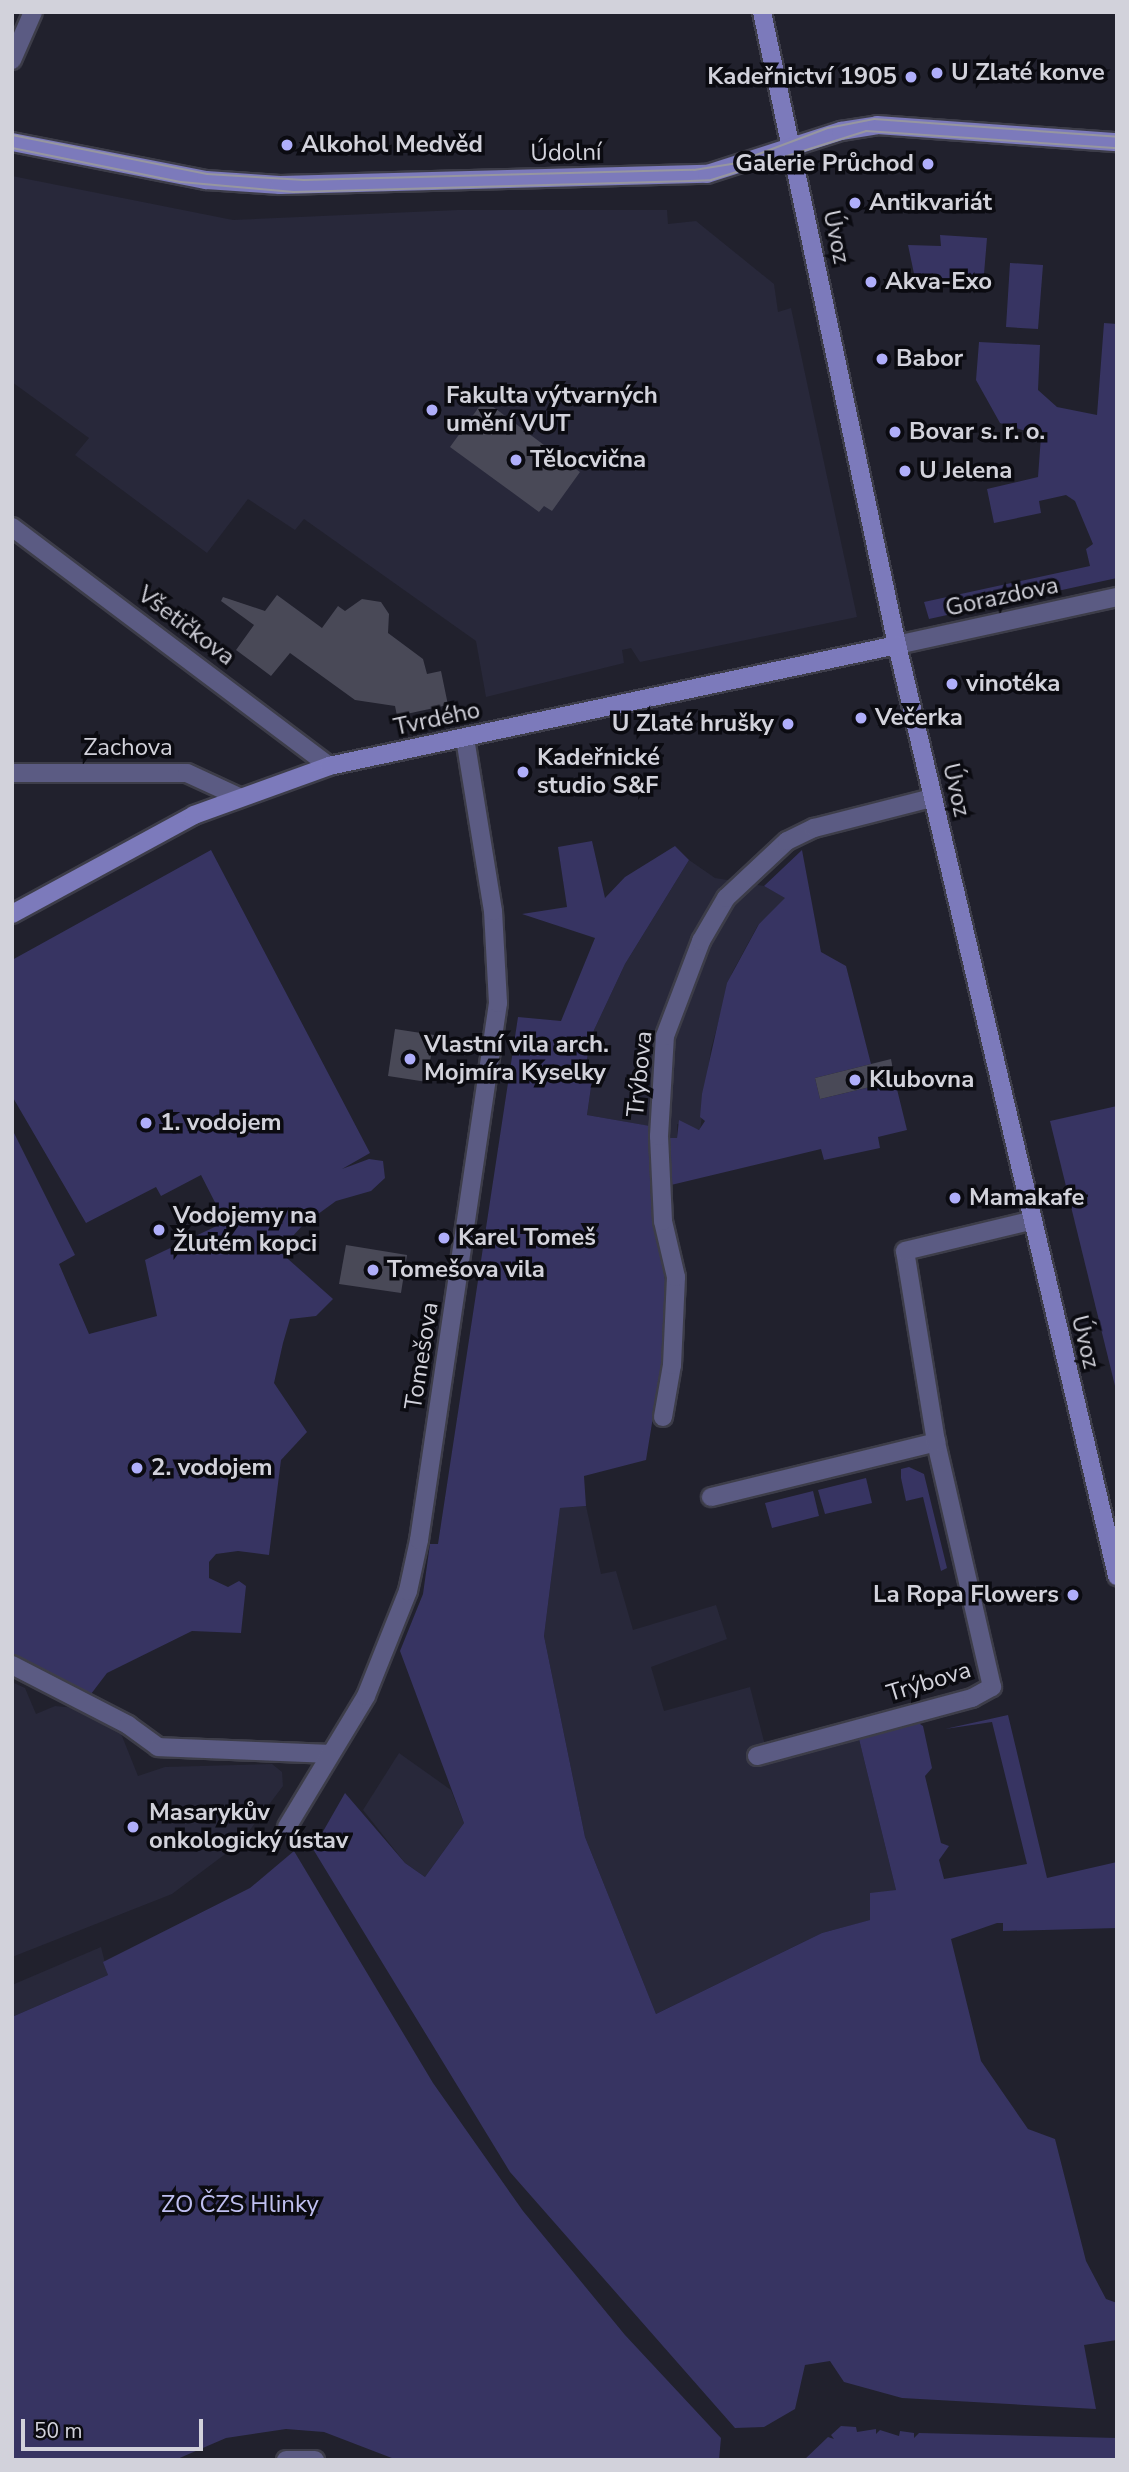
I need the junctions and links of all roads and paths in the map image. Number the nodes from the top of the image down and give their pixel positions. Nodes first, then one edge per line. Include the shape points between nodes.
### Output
1 (33, 12) edge
2 (762, 12) edge
3 (12, 60) edge
4 (12, 142) edge
5 (1117, 142) edge
6 (793, 149) junction
7 (12, 527) edge
8 (1117, 597) edge
9 (897, 645) junction
10 (466, 738) junction
11 (329, 766) junction
12 (12, 773) edge
13 (239, 797) junction
14 (932, 798) junction
15 (12, 914) edge
16 (1030, 1221) junction
17 (663, 1417) dead end
18 (936, 1442) junction
19 (711, 1497) dead end
20 (1117, 1576) edge
21 (12, 1665) edge
22 (329, 1754) junction
23 (757, 1756) dead end
24 (287, 1827) dead end
25 (286, 2460) edge
26 (315, 2460) edge

1 - 3 street
2 - 6 street, Úvoz
4 - 6 street, Údolní via 179,175 280,186 690,176 730,170
5 - 6 street, Údolní via 877,125 841,131
6 - 9 street, Úvoz
7 - 11 street, Všetičkova
8 - 9 street, Gorazdova
9 - 10 street, Tvrdého
9 - 14 street, Úvoz
10 - 11 street, Tvrdého
10 - 22 street, Tomešova via 497,948 494,1040 408,1591 366,1696
11 - 13 street, Tvrdého
12 - 13 street, Zachova via 187,773
13 - 15 street, Tvrdého
14 - 16 street, Úvoz
14 - 17 street, Trýbova via 814,828 786,841 726,898 701,941 665,1036 659,1148 663,1221 676,1278 672,1365
16 - 18 street, Trýbova via 905,1251
16 - 20 street, Úvoz
18 - 19 street
18 - 23 street, Trýbova via 992,1687 972,1698
21 - 22 street via 128,1725 158,1748
22 - 24 street, Tomešova
25 - 26 street

